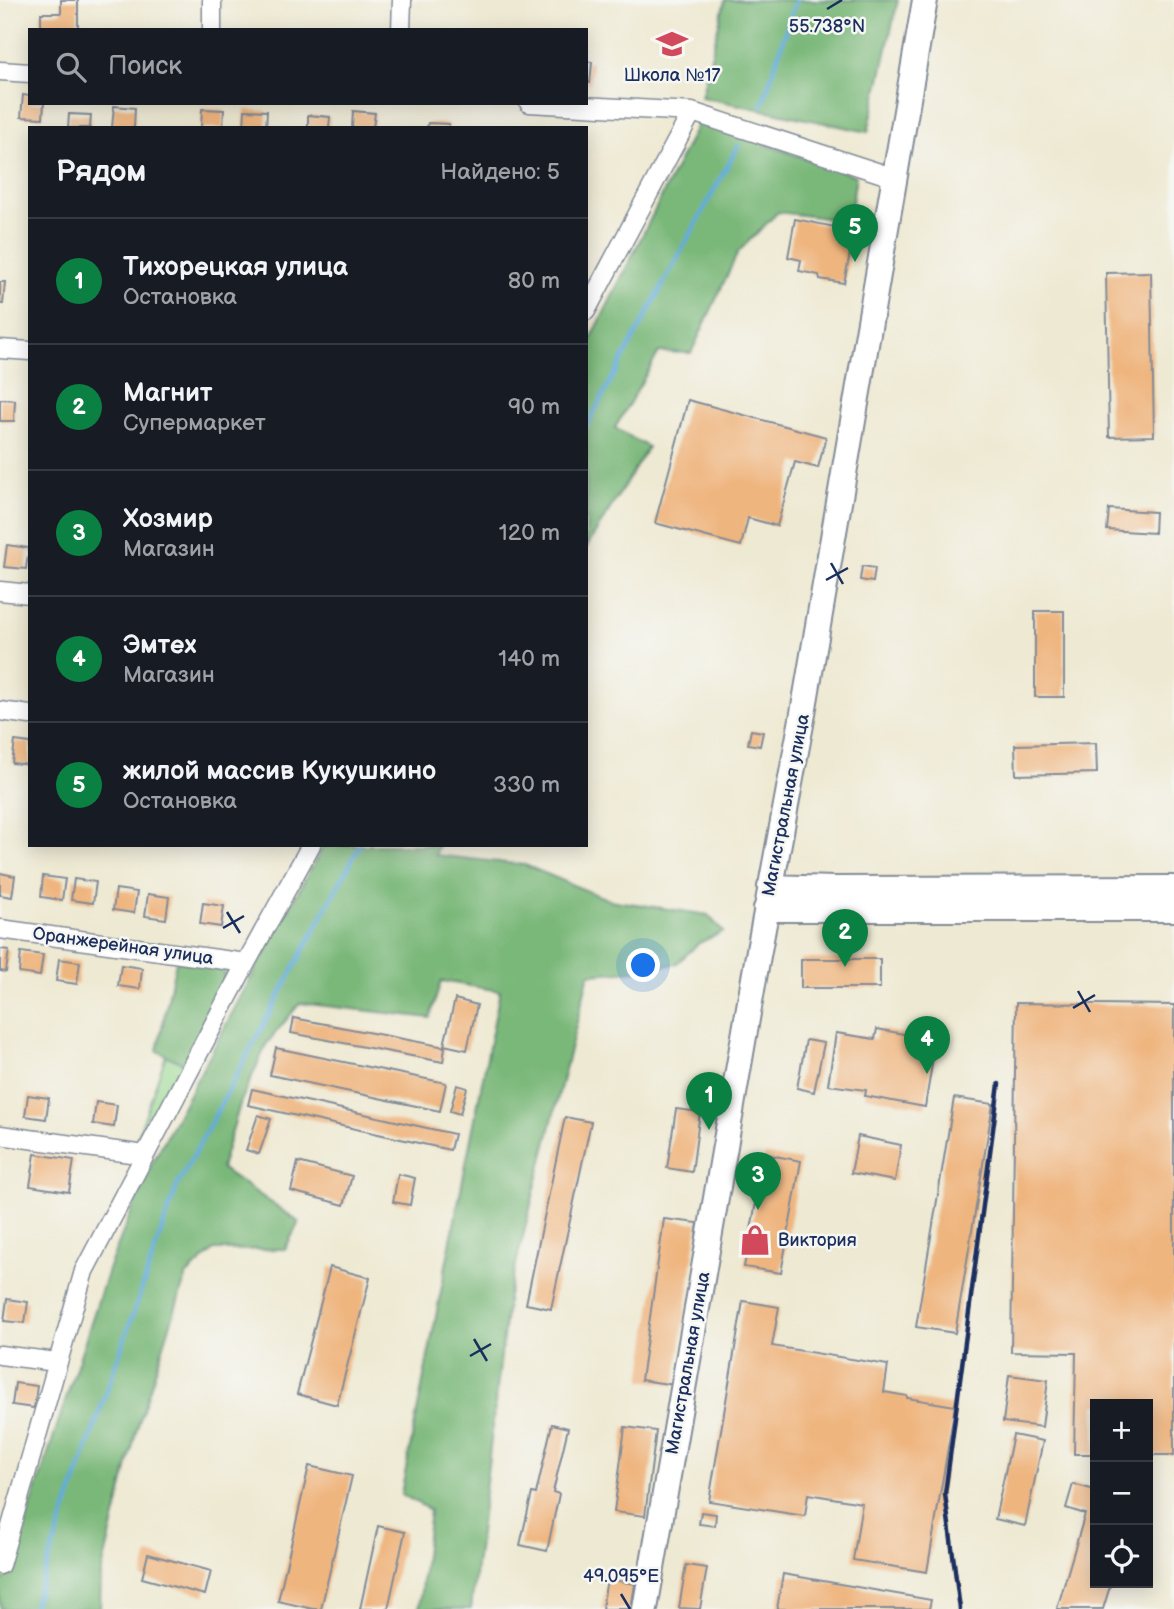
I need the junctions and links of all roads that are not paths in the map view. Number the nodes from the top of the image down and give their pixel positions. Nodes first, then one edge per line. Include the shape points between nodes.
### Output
1 (212, 0) edge
2 (402, 0) edge
3 (925, 0) edge
4 (212, 28) edge
5 (401, 28) edge
6 (0, 71) edge
7 (28, 73) edge
8 (566, 105) edge
9 (692, 112) junction
10 (895, 178) junction
11 (588, 306) edge
12 (0, 349) edge
13 (28, 351) edge
14 (0, 591) edge
15 (28, 594) edge
16 (0, 711) edge
17 (28, 715) edge
18 (311, 847) edge
19 (1174, 888) edge
20 (768, 898) junction
21 (1174, 909) edge
22 (0, 929) edge
23 (246, 963) junction
24 (0, 1135) edge
25 (145, 1156) junction
26 (0, 1355) edge
27 (57, 1362) junction
28 (0, 1565) edge
29 (645, 1609) edge

1 - 4 street
2 - 5 street
3 - 10 main road, Магистральная улица
6 - 7 street
8 - 9 street
9 - 10 street
9 - 11 street
10 - 20 main road, Магистральная улица
12 - 13 street
14 - 15 street
16 - 17 street
18 - 23 street
19 - 20 main road via 834,889
20 - 21 main road
20 - 29 main road, Магистральная улица
22 - 23 street, Оранжерейная улица
23 - 25 street
24 - 25 street
25 - 27 street via 84,1272
26 - 27 street
27 - 28 street

